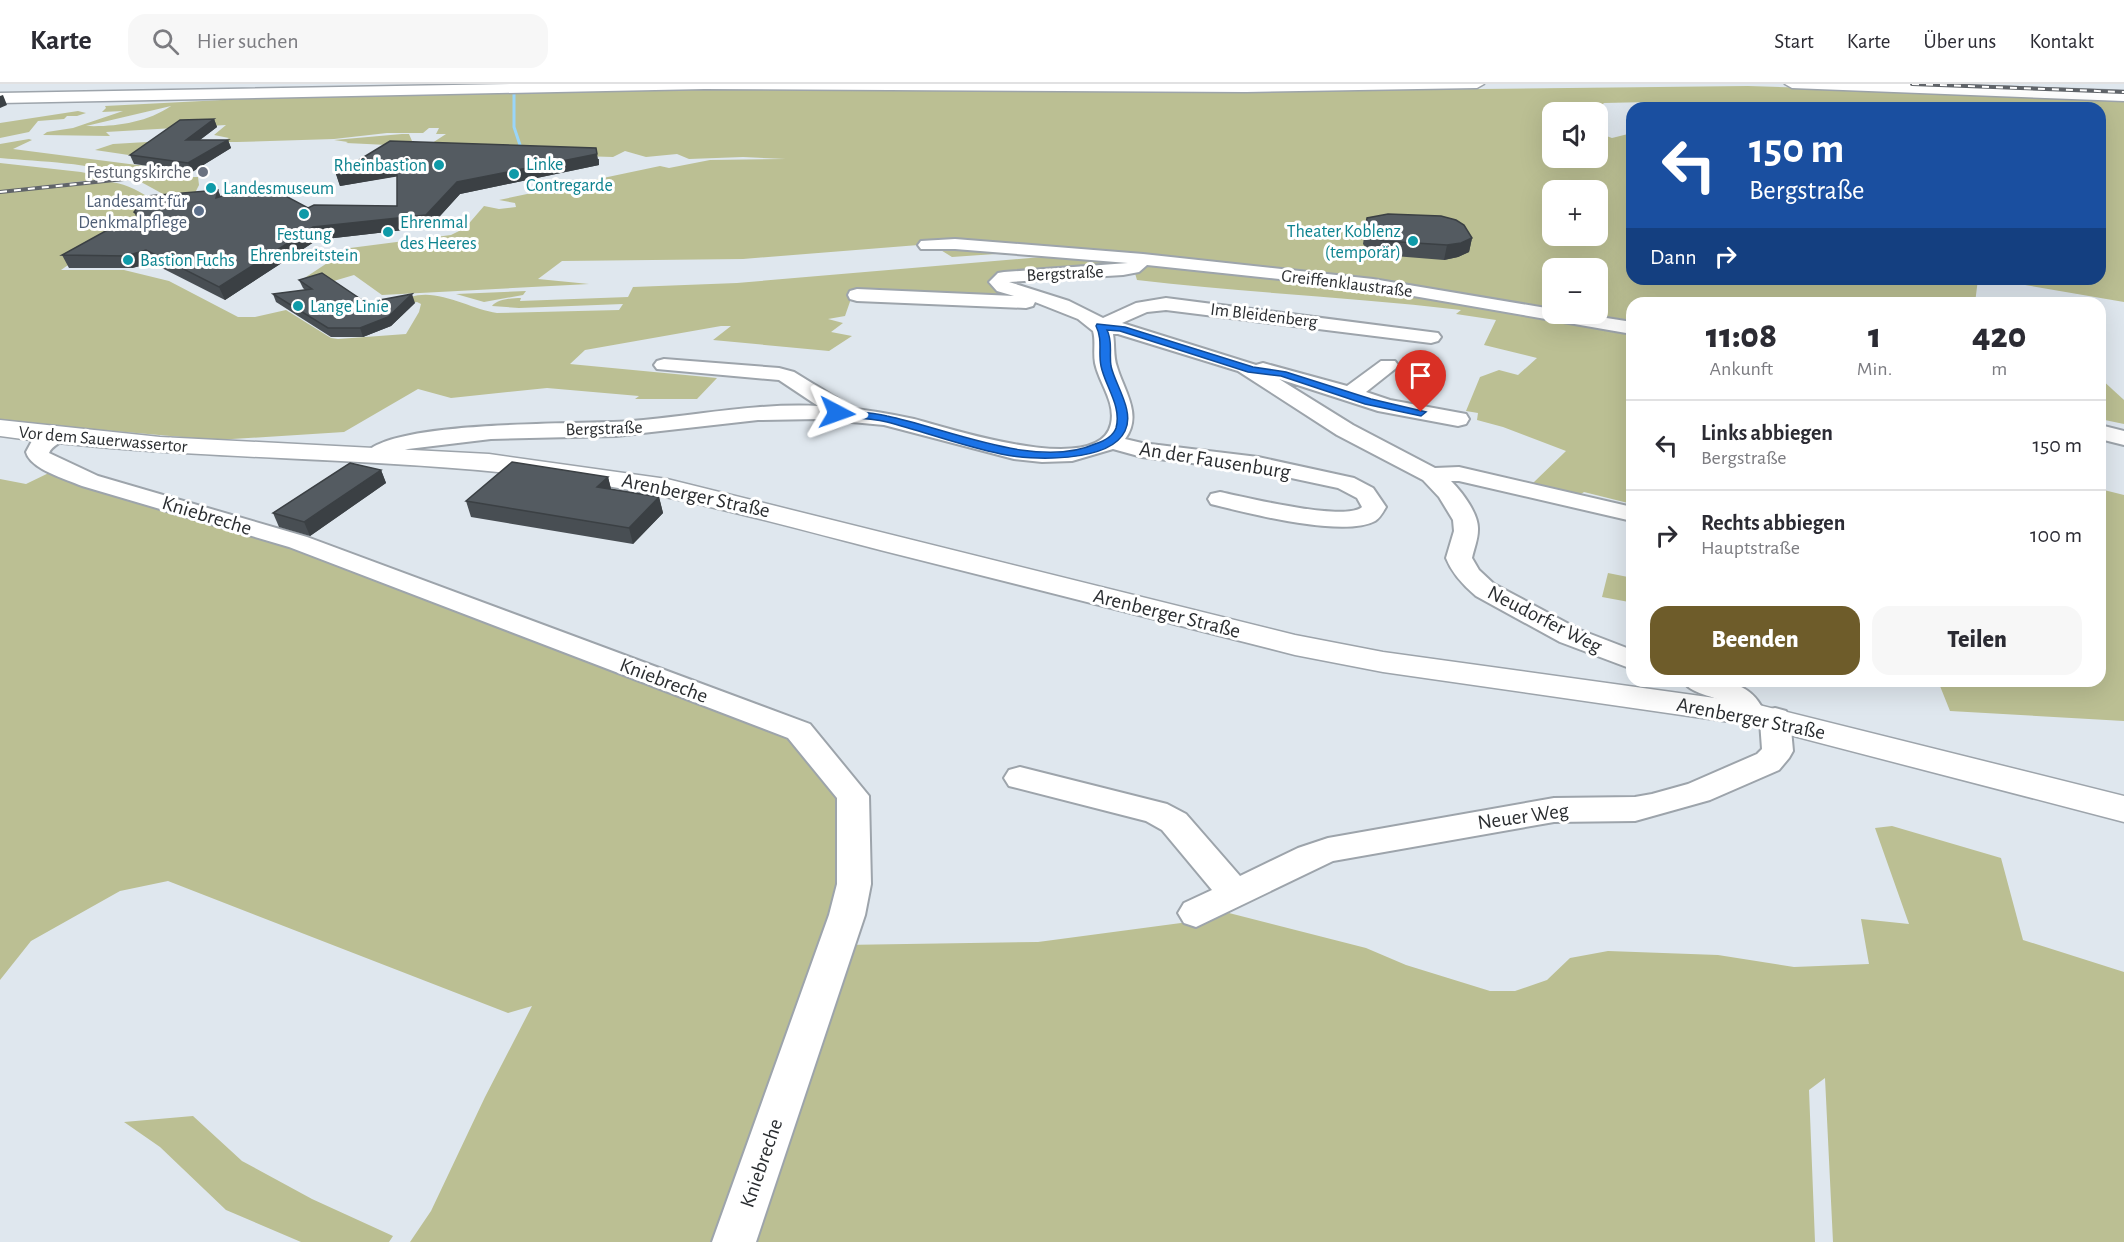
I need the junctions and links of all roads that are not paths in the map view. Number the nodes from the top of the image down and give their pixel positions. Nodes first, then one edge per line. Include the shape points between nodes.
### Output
1 (1477, 84) edge
2 (1792, 84) edge
3 (452, 89) junction
4 (0, 97) edge
5 (2124, 98) edge
6 (966, 244) junction
7 (927, 245) dead end
8 (1059, 252) junction
9 (981, 256) junction
10 (949, 259) dead end
11 (1143, 260) junction
12 (857, 295) dead end
13 (1042, 299) junction
14 (1101, 326) junction
15 (1626, 327) edge
16 (1431, 337) dead end
17 (664, 365) dead end
18 (1388, 365) dead end
19 (1251, 370) junction
20 (1349, 395) junction
21 (837, 413) junction
22 (1458, 419) dead end
23 (0, 428) edge
24 (2106, 434) edge
25 (56, 436) junction
26 (2124, 438) edge
27 (1111, 442) junction
28 (207, 448) joint
29 (375, 455) junction
30 (1431, 475) junction
31 (1220, 499) dead end
32 (1626, 513) edge
33 (1626, 658) edge
34 (1711, 687) edge
35 (1763, 716) junction
36 (1020, 778) dead end
37 (2124, 809) edge
38 (1234, 893) junction
39 (1196, 913) dead end
40 (734, 1242) edge

1 - 3 main road
2 - 5 main road
3 - 4 main road
3 - 4 main road
6 - 7 street, Greiffenklaustraße
6 - 8 street, Greiffenklaustraße
6 - 9 street via 965,249
8 - 9 street, Greiffenklaustraße
8 - 11 street, Greiffenklaustraße
9 - 10 street, Greiffenklaustraße
11 - 13 street, Bergstraße via 1123,270 1014,276 998,282
11 - 15 street, Greiffenklaustraße via 1373,284
12 - 13 street, Bergstraße via 1035,302
13 - 14 street, Bergstraße via 1080,313
14 - 16 street, Im Bleidenberg via 1143,307 1177,304
14 - 19 street via 1121,328
14 - 27 street via 1106,366 1122,417 1120,431
17 - 21 street via 784,375 833,406
18 - 20 street
19 - 20 street via 1289,375
19 - 30 street, Neudorfer Weg via 1345,430
20 - 22 street via 1402,410
21 - 27 street, Bergstraße via 885,418 978,446 1020,453 1080,453
21 - 29 street, Bergstraße via 771,412 620,429 502,432 412,442
23 - 25 main road, Vor dem Sauerwassertor
24 - 26 street
25 - 28 main road, Vor dem Sauerwassertor
25 - 40 street, Kniebreche via 41,444 38,456 69,472 298,542 800,731 854,796 854,884 847,915
27 - 31 street, An der Fausenburg via 1134,449 1320,472 1365,493 1374,507 1364,517 1339,519
28 - 29 main road, Arenberger Straße
29 - 35 main road, Arenberger Straße via 510,464 667,487 1353,657
30 - 32 street, Neudorfer Weg via 1459,474
30 - 33 street, Neudorfer Weg via 1449,493 1465,520 1459,558 1474,581 1570,636
34 - 35 street via 1739,699
35 - 37 main road, Arenberger Straße
35 - 38 street, Neuer Weg via 1778,751 1768,762 1673,801 1635,809 1554,810 1348,845 1310,857
36 - 38 street via 1156,812 1174,822
38 - 39 street, Neuer Weg

